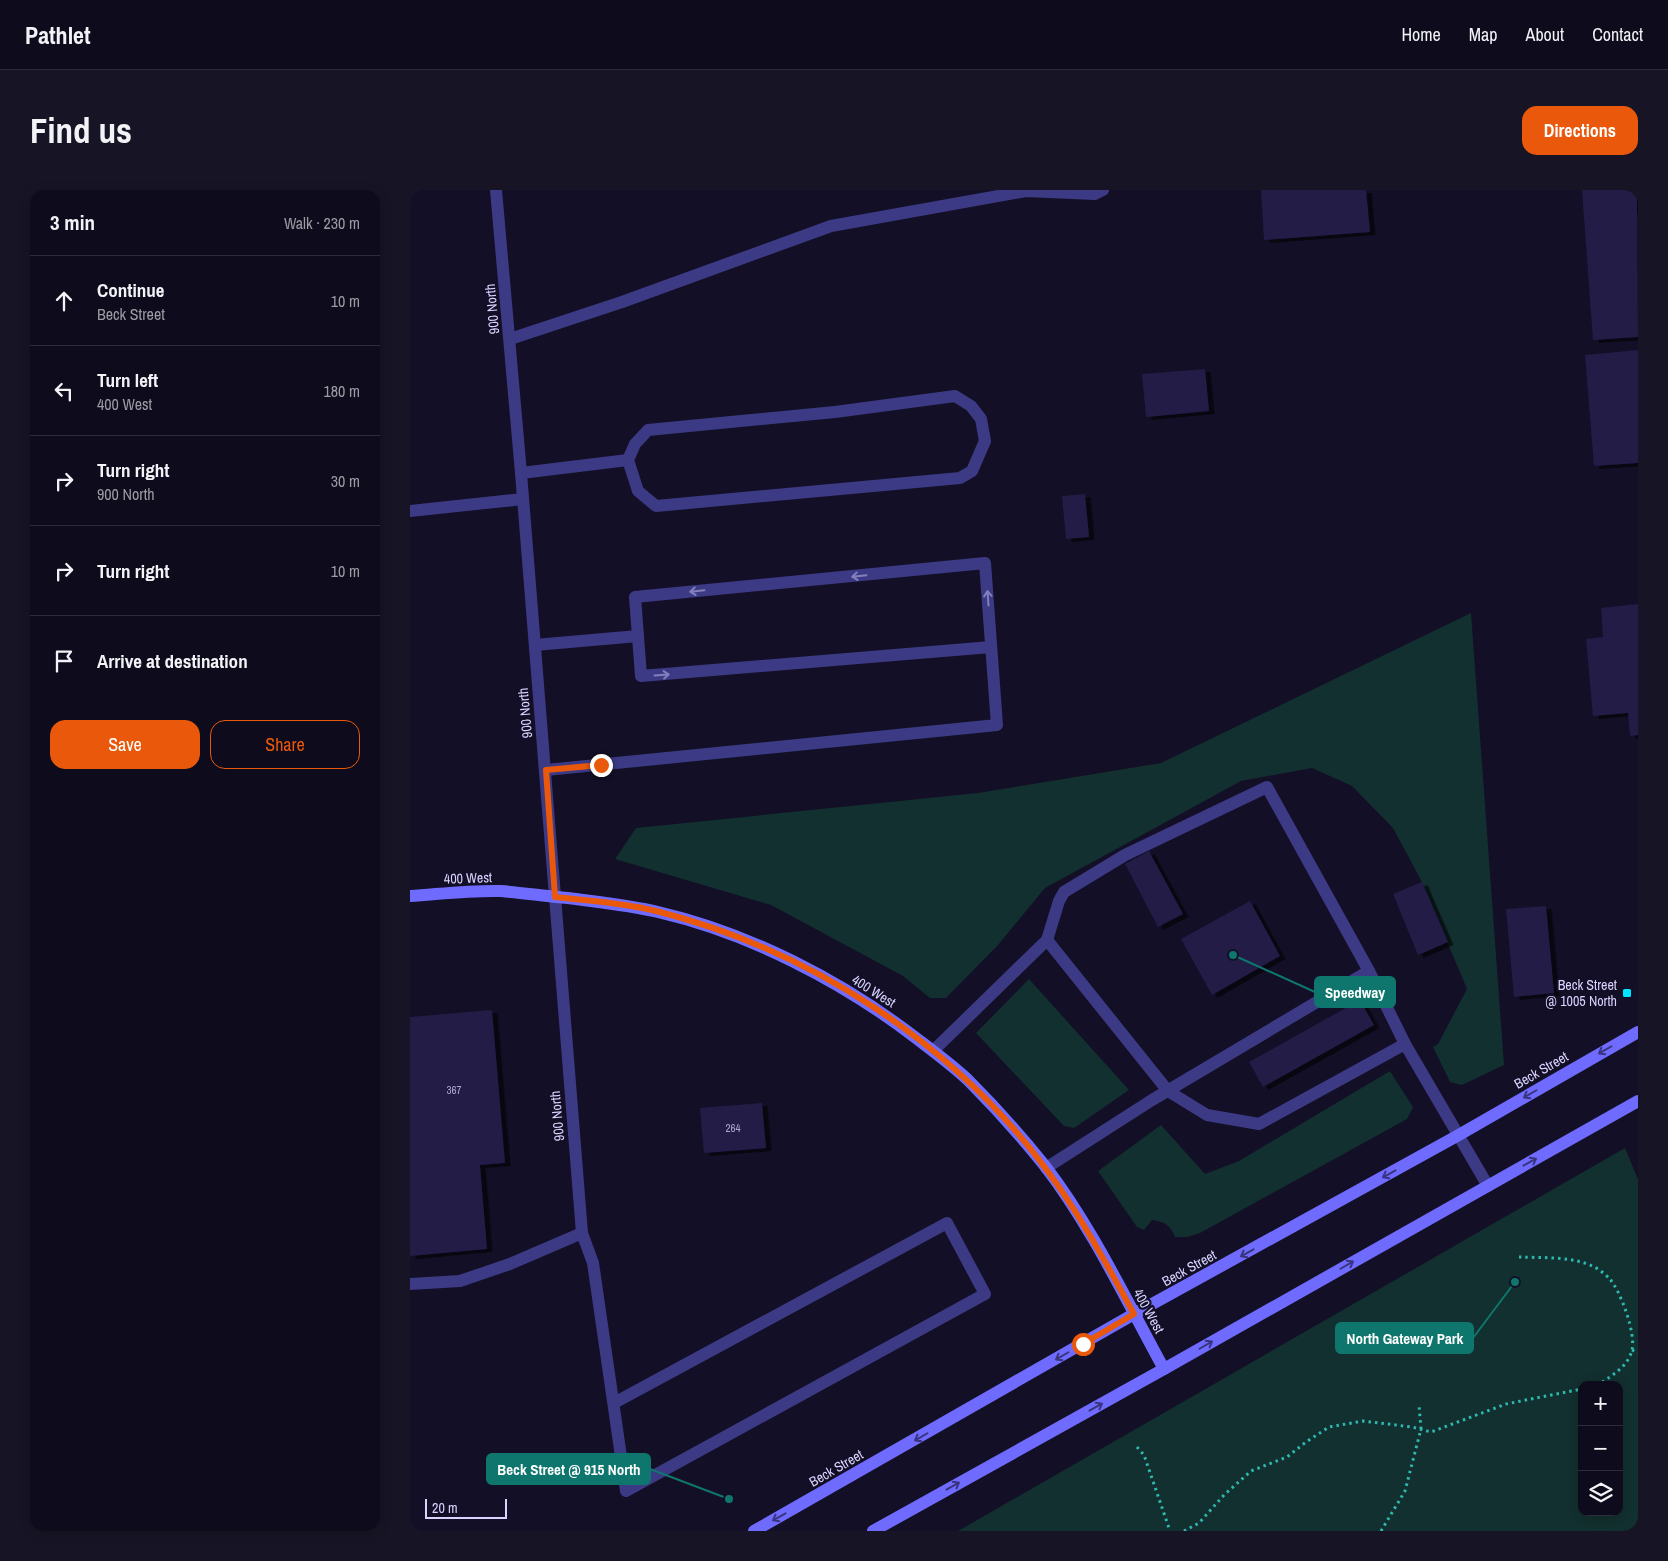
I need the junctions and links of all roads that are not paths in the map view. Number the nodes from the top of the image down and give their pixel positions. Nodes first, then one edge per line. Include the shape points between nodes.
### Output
1 (496, 190) edge
2 (1103, 190) edge
3 (1028, 191) edge
4 (510, 339) junction
5 (628, 460) junction
6 (521, 473) junction
7 (523, 499) junction
8 (410, 511) edge
9 (638, 636) junction
10 (535, 645) junction
11 (991, 647) junction
12 (546, 770) junction
13 (410, 896) edge
14 (555, 897) junction
15 (1047, 940) junction
16 (1368, 971) junction
17 (1638, 1032) edge
18 (1404, 1044) junction
19 (933, 1051) junction
20 (1168, 1091) junction
21 (1638, 1101) edge
22 (1457, 1136) junction
23 (1046, 1168) junction
24 (1488, 1186) junction
25 (582, 1233) junction
26 (410, 1284) edge
27 (1134, 1314) junction
28 (1164, 1369) junction
29 (614, 1403) junction
30 (754, 1531) edge
31 (873, 1531) edge

1 - 4 street, 900 North
2 - 3 street via 1095,194
3 - 4 street via 831,226
4 - 6 street, 900 North
5 - 5 street via 635,444 648,430 835,412 955,396 971,406 980,419 985,441 972,471 960,478 656,506 638,491
5 - 6 street
6 - 7 street, 900 North
7 - 8 street
7 - 10 street, 900 North
9 - 10 street
9 -> 11 street via 640,676
11 -> 9 street via 985,563 635,597
10 - 12 street, 900 North
11 - 12 street via 997,725
12 - 14 street, 900 North
13 - 14 main road, 400 West via 489,891
14 - 19 main road, 400 West via 658,912 748,942 841,987 888,1016
14 - 25 street, 900 North
15 - 16 street via 1059,901 1071,887 1125,855 1267,787
15 - 19 street
15 - 20 street
16 - 18 street
16 - 20 street
17 -> 22 main road, Beck Street
18 - 20 street via 1259,1124 1207,1115
18 - 22 street
19 - 23 main road, 400 West via 967,1079
20 - 23 street
24 -> 21 main road
22 - 24 street
22 -> 27 main road, Beck Street
23 - 27 main road, 400 West via 1076,1212
28 -> 24 main road
25 - 26 street via 460,1281
25 - 29 street, 900 North via 593,1263
27 - 28 main road, 400 West
27 -> 30 main road, Beck Street
31 -> 28 main road
29 - 29 street, 900 North via 626,1490 985,1294 947,1223

